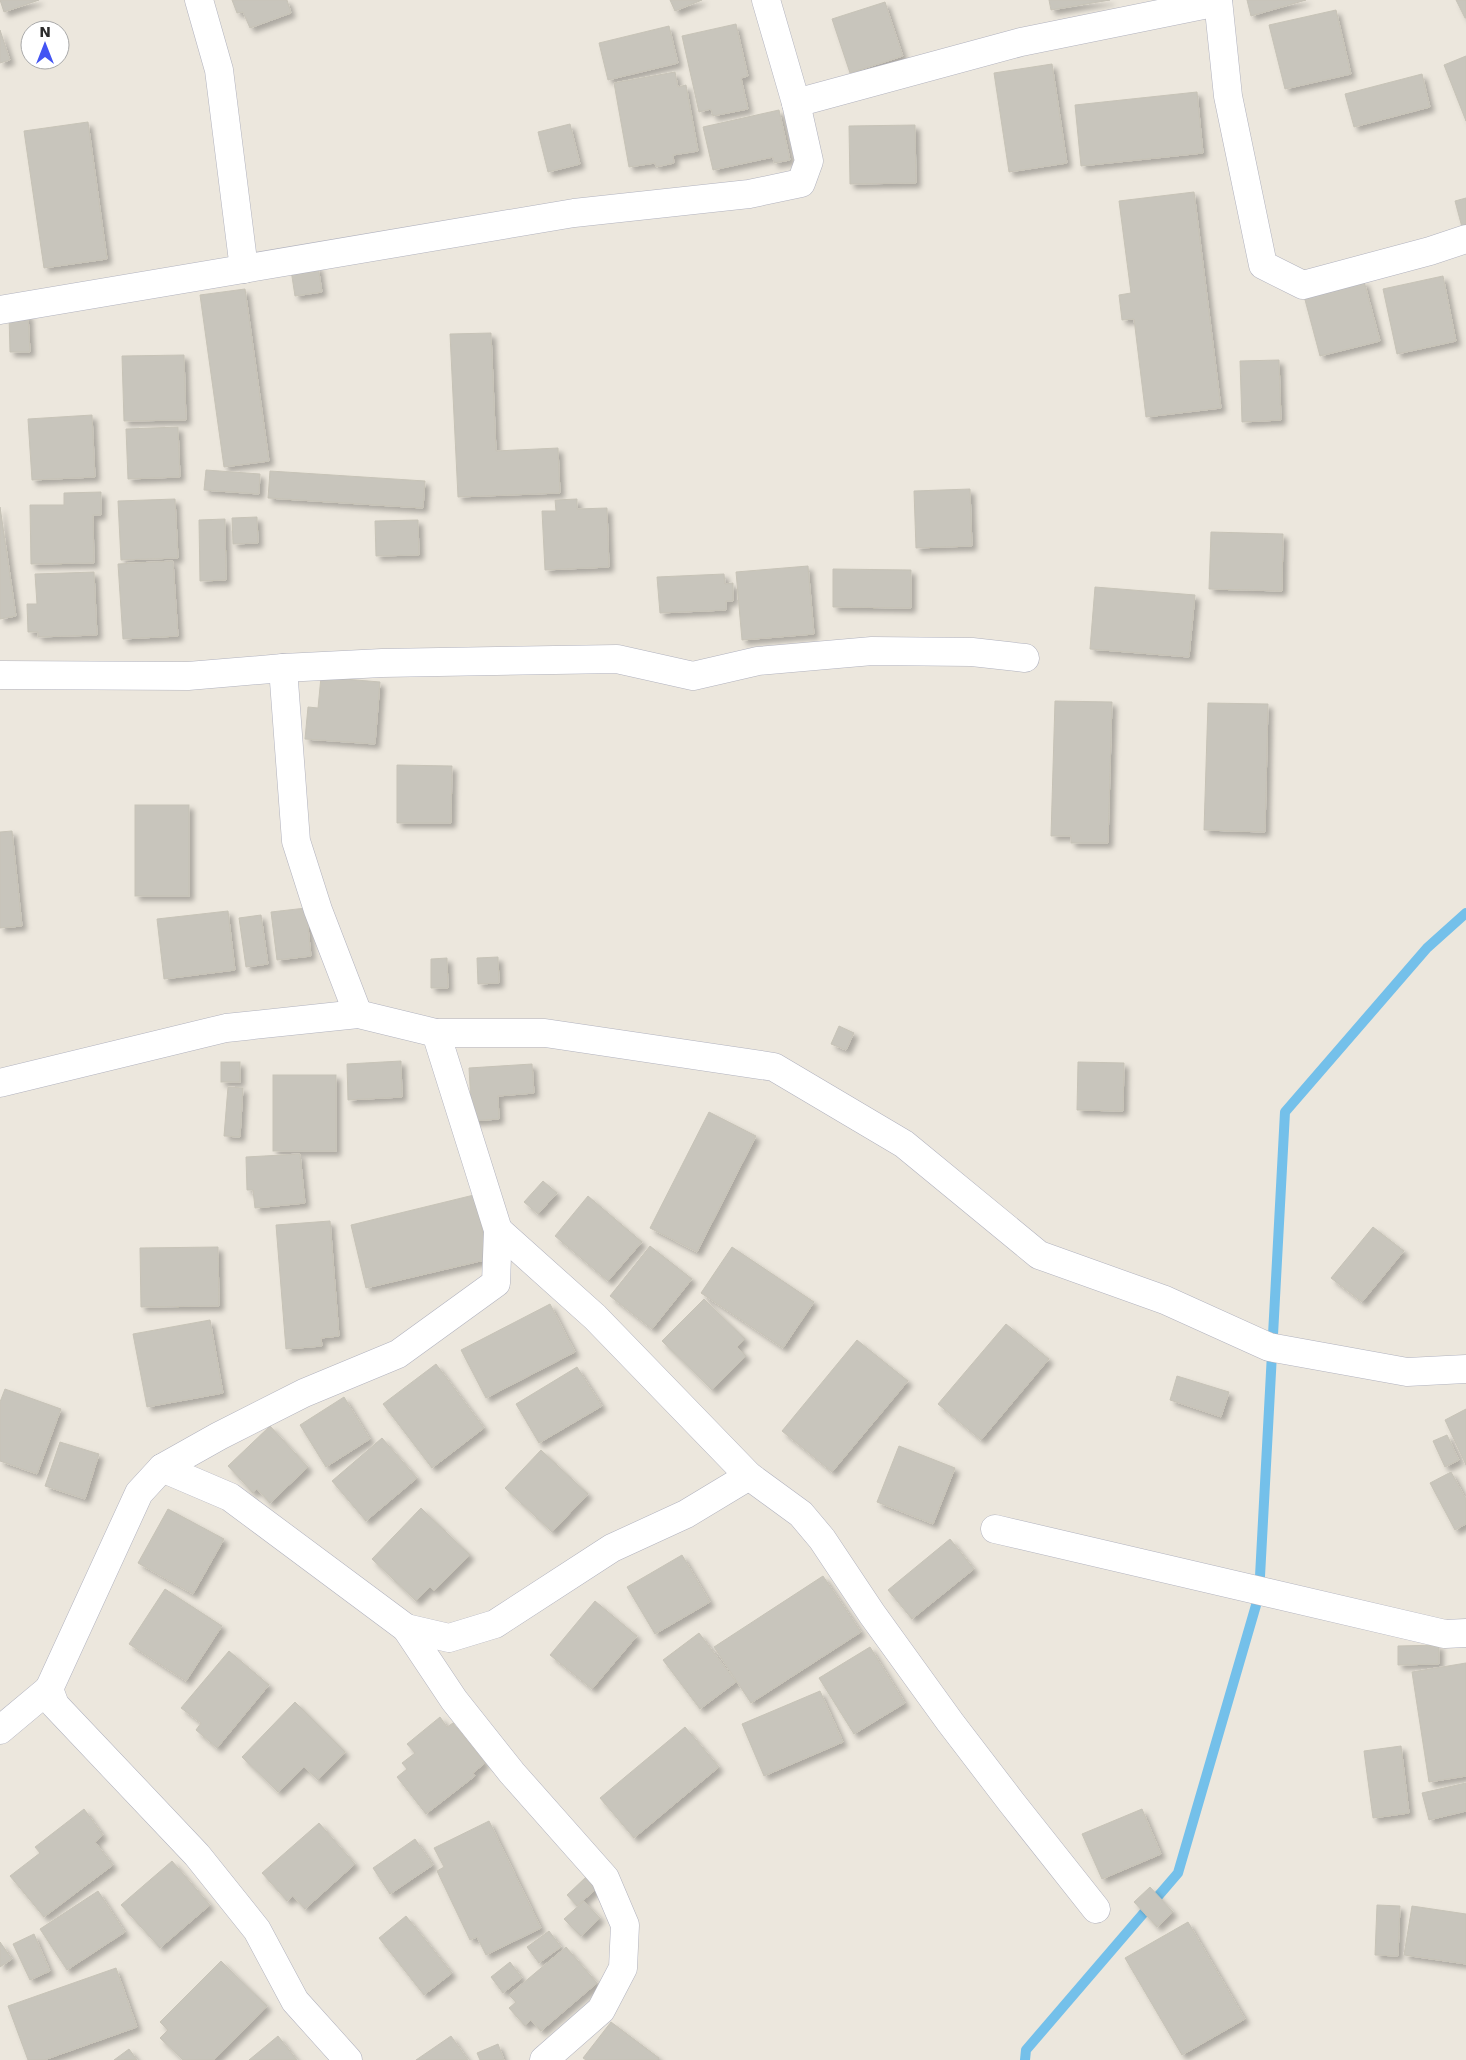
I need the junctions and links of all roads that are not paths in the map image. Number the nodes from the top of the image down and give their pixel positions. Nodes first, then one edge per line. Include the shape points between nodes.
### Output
1 (200, 0) edge
2 (766, 0) edge
3 (1218, 1) edge
4 (796, 103) junction
5 (1466, 239) edge
6 (244, 269) junction
7 (0, 310) edge
8 (1025, 658) dead end
9 (283, 668) junction
10 (0, 675) edge
11 (358, 1014) junction
12 (436, 1033) junction
13 (0, 1083) edge
14 (498, 1230) junction
15 (1466, 1369) edge
16 (162, 1468) junction
17 (748, 1476) junction
18 (995, 1529) dead end
19 (406, 1628) junction
20 (1466, 1633) edge
21 (49, 1689) junction
22 (0, 1730) edge
23 (1096, 1909) dead end
24 (348, 2060) edge
25 (544, 2060) edge

1 - 6 street via 220,70
2 - 4 street
3 - 4 street via 1021,42
3 - 5 street via 1228,96 1263,265 1303,286
4 - 6 street via 809,161 801,183 748,194 574,213
6 - 7 street
8 - 9 street via 972,652 872,651 758,661 693,676 617,659
9 - 10 street via 188,676
9 - 11 street via 296,842
11 - 12 street
11 - 13 street via 226,1028
12 - 14 street
12 - 15 street via 545,1033 774,1067 904,1144 1039,1255 1165,1300 1270,1347 1406,1372
14 - 16 street via 496,1283 463,1308 398,1354 304,1393
14 - 17 street via 595,1317
16 - 19 street via 230,1497
16 - 21 street via 139,1493
17 - 19 street via 686,1514 612,1548 495,1624 450,1638
17 - 23 street via 801,1514 822,1539 950,1722
18 - 20 street via 1445,1634
19 - 25 street via 460,1707 512,1773 605,1878 625,1925 623,1968 601,2010
21 - 22 street
21 - 24 street via 55,1705 197,1855 257,1930 295,2001

